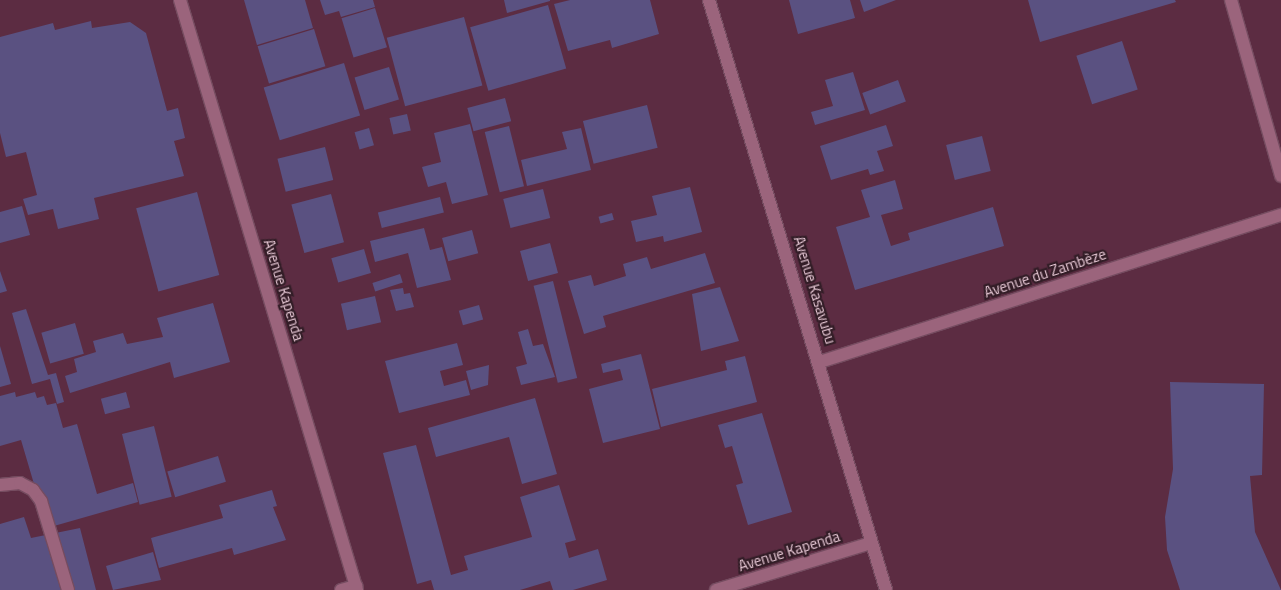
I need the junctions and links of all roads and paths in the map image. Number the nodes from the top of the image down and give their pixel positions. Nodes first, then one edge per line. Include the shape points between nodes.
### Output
1 (180, 0) edge
2 (709, 0) edge
3 (1230, 0) edge
4 (1281, 176) edge
5 (1281, 215) edge
6 (820, 362) junction
7 (0, 485) edge
8 (871, 542) junction
9 (357, 588) edge
10 (68, 590) edge
11 (340, 590) edge
12 (716, 590) edge
13 (886, 590) edge

1 - 9 street, Avenue Kapenda
2 - 6 street, Avenue Kasavubu
3 - 4 street
5 - 6 street, Avenue du Zambèze
6 - 8 street, Avenue Kasavubu
7 - 10 street via 20,483 33,490 41,501
8 - 12 street, Avenue Kapenda
8 - 13 street, Avenue Kasavubu
9 - 11 street

